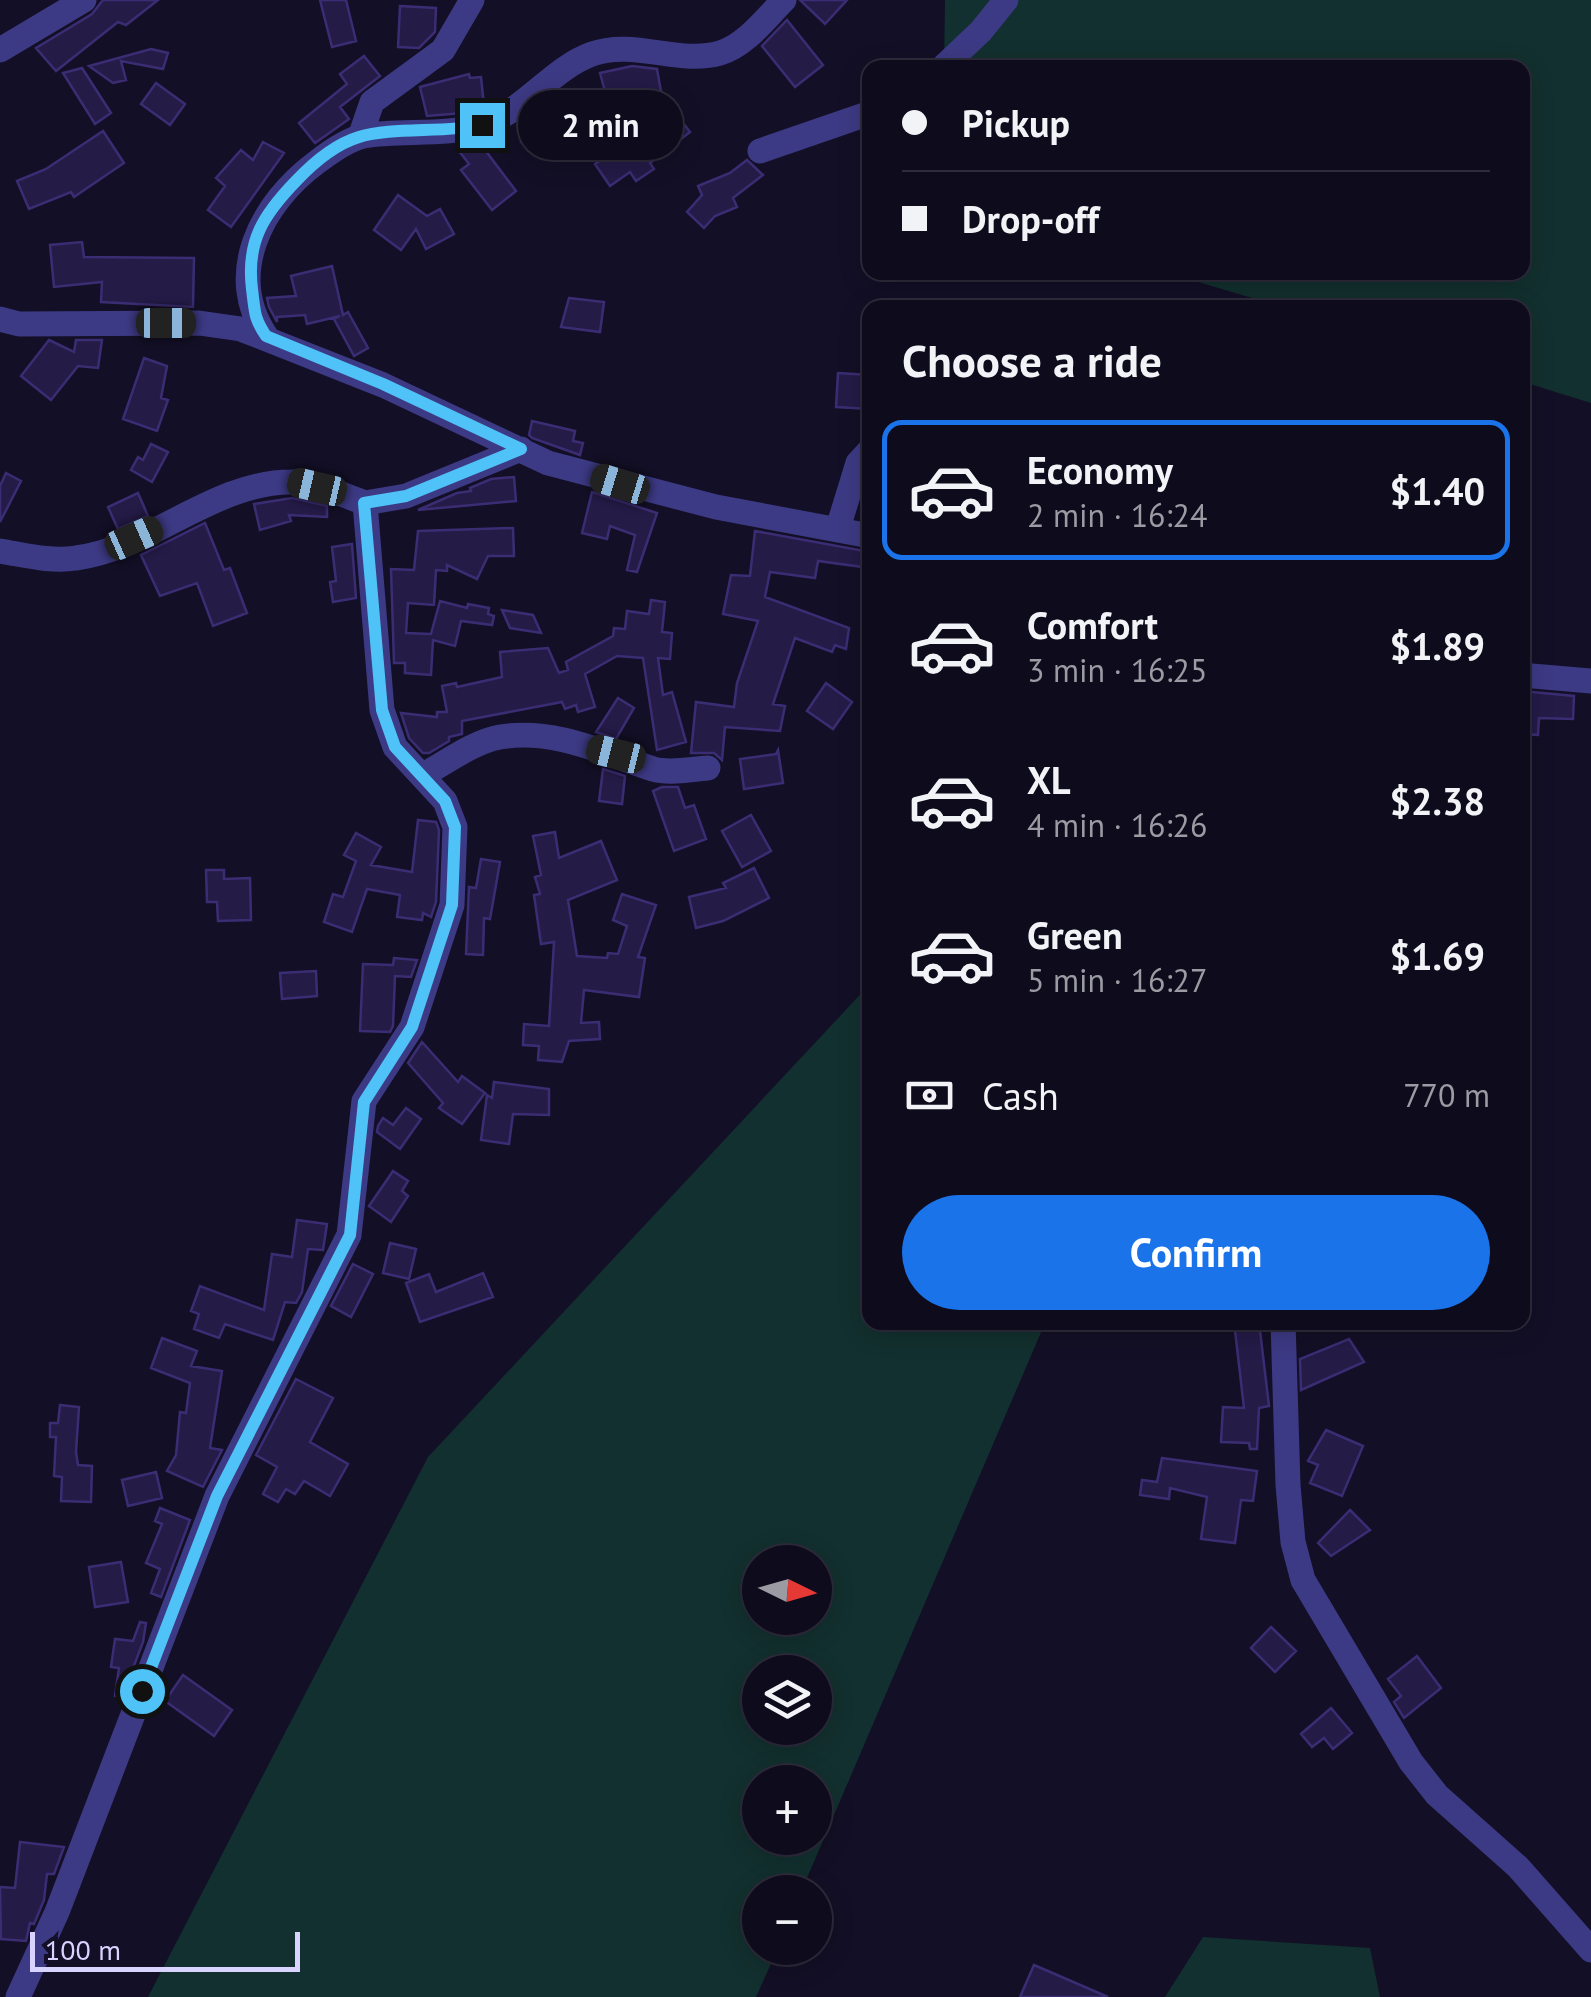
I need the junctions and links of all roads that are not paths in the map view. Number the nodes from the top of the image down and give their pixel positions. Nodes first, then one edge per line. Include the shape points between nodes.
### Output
1 (84, 0) edge
2 (472, 0) edge
3 (784, 0) edge
4 (1006, 0) edge
5 (0, 50) edge
6 (951, 60) edge
7 (862, 116) edge
8 (360, 136) junction
9 (760, 151) dead end
10 (0, 319) edge
11 (266, 336) junction
12 (521, 449) junction
13 (862, 459) edge
14 (364, 503) junction
15 (838, 528) junction
16 (862, 534) edge
17 (0, 551) edge
18 (1530, 676) edge
19 (1591, 681) edge
20 (708, 768) dead end
21 (423, 775) junction
22 (1282, 1330) edge
23 (1591, 1950) edge
24 (18, 1997) edge

1 - 5 street
2 - 8 street via 444,50 372,102
3 - 8 street via 722,52 594,53 482,125
4 - 6 street
7 - 9 street
8 - 11 street via 308,168 260,223 248,262 254,321
10 - 11 street via 198,323
11 - 12 street
12 - 14 street via 406,496
12 - 15 street via 548,463 716,508
13 - 15 street
14 - 17 street via 292,481 228,497 90,555 54,559
14 - 21 street via 382,710 395,747
15 - 16 street
18 - 19 street
20 - 21 street via 654,769 528,736 482,743
21 - 24 street via 445,801 455,827 452,905 412,1027 364,1102 350,1235 217,1496 58,1912
22 - 23 street via 1288,1486 1303,1580 1411,1762

